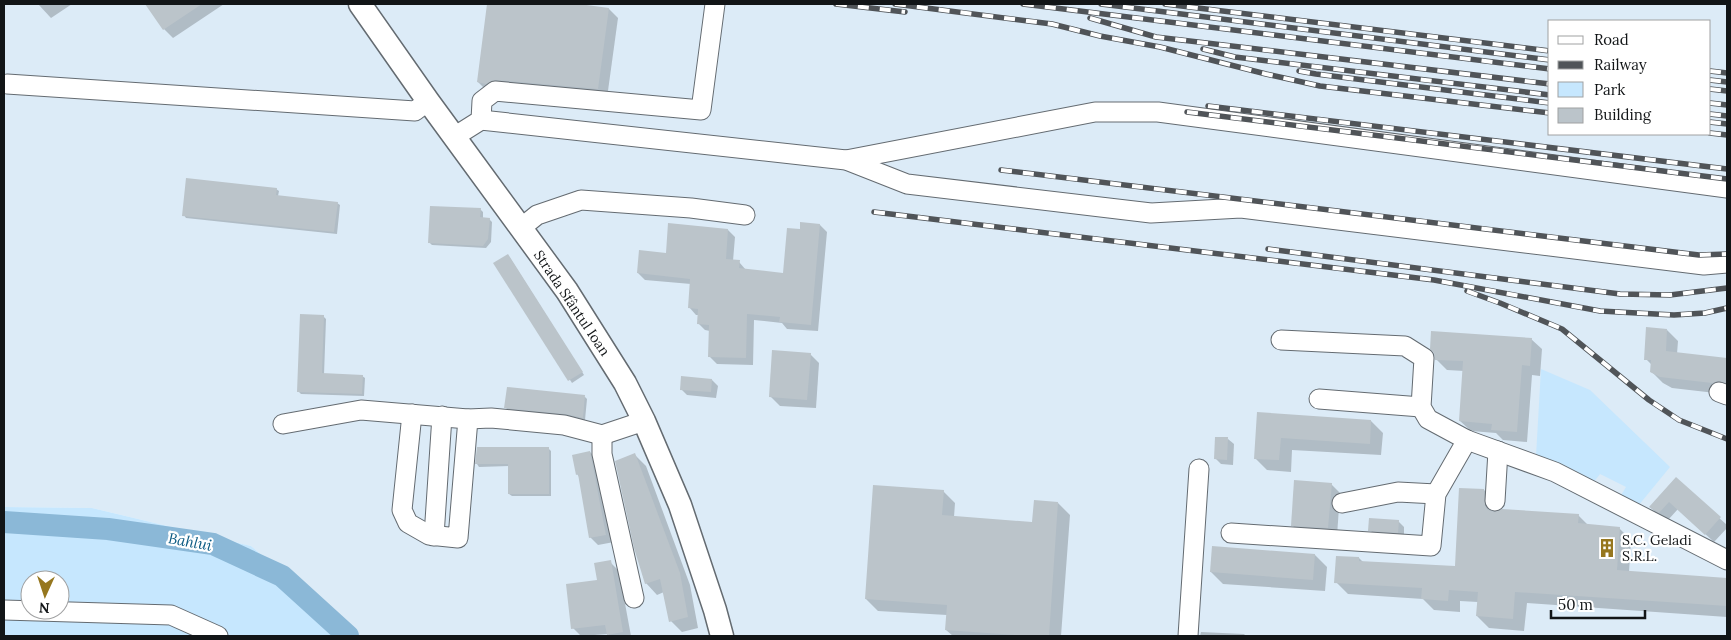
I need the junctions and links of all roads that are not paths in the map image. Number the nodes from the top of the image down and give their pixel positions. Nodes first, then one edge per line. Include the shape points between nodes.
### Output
1 (360, 4) edge
2 (715, 4) edge
3 (7, 84) dead end
4 (428, 101) junction
5 (481, 120) junction
6 (454, 137) junction
7 (846, 160) junction
8 (1727, 188) edge
9 (745, 215) dead end
10 (521, 228) junction
11 (1727, 263) edge
12 (1281, 340) dead end
13 (1319, 399) dead end
14 (1421, 406) junction
15 (412, 414) junction
16 (442, 416) junction
17 (468, 419) junction
18 (644, 420) junction
19 (283, 424) dead end
20 (602, 435) junction
21 (1466, 440) junction
22 (1498, 452) junction
23 (1199, 469) dead end
24 (1436, 494) junction
25 (1494, 501) dead end
26 (1342, 503) dead end
27 (1231, 534) dead end
28 (434, 536) junction
29 (1727, 560) edge
30 (634, 598) dead end
31 (4, 610) edge
32 (218, 636) edge
33 (722, 636) edge
34 (1188, 636) edge

1 - 4 main road, Strada Sfântul Ioan
2 - 5 lane via 701,110 494,91 482,101
3 - 4 lane via 415,111
4 - 6 main road, Strada Sfântul Ioan
5 - 6 lane
5 - 7 lane
6 - 10 main road, Strada Sfântul Ioan
7 - 8 lane via 1095,112 1158,112
7 - 11 lane via 907,184 1151,213 1241,208 1704,264
9 - 10 lane via 581,200 536,215
10 - 18 main road, Strada Sfântul Ioan via 567,291 625,383
12 - 14 lane via 1405,346 1424,358
13 - 14 lane
14 - 21 lane via 1428,419
15 - 16 lane
15 - 19 lane via 361,410
15 - 28 lane via 402,510 408,523
16 - 17 lane
16 - 28 lane
17 - 20 lane via 564,424
17 - 28 lane via 458,538
18 - 20 lane
18 - 33 main road, Strada Sfântul Ioan via 680,506
20 - 30 lane via 602,454
21 - 22 lane
21 - 24 lane
22 - 25 lane
22 - 29 lane via 1555,472
23 - 34 lane
24 - 26 lane via 1398,492
24 - 27 lane via 1431,546
31 - 32 lane via 171,615

